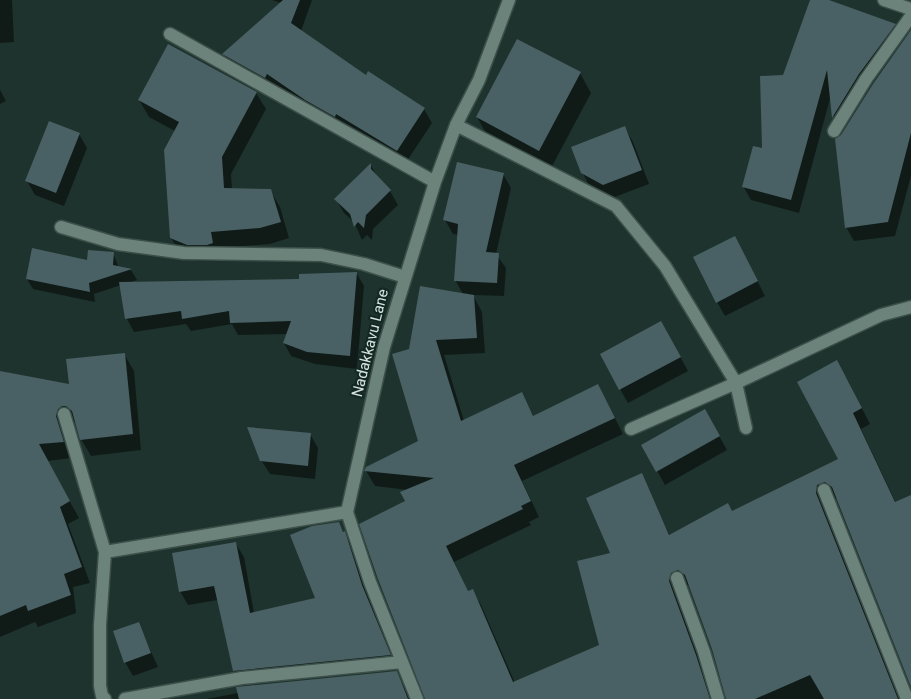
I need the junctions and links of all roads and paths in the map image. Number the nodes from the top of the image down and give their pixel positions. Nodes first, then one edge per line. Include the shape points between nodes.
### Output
1 (884, 0) edge
2 (506, 1) edge
3 (911, 9) edge
4 (911, 16) edge
5 (170, 34) dead end
6 (456, 125) junction
7 (834, 131) dead end
8 (435, 182) junction
9 (61, 227) dead end
10 (405, 277) junction
11 (911, 307) edge
12 (736, 383) junction
13 (64, 414) dead end
14 (746, 428) dead end
15 (631, 429) dead end
16 (824, 490) dead end
17 (347, 512) junction
18 (105, 552) junction
19 (677, 578) dead end
20 (402, 662) junction
21 (105, 699) edge
22 (124, 699) edge
23 (417, 699) edge
24 (718, 699) edge
25 (907, 699) edge

1 - 3 street
2 - 6 street, Nadakkavu Lane via 479,80
4 - 7 street
5 - 8 street
6 - 8 street, Nadakkavu Lane
6 - 12 street via 616,206 665,266
8 - 10 street, Nadakkavu Lane
9 - 10 street via 118,244 184,253 321,255
10 - 17 street, Nadakkavu Lane via 384,347
11 - 12 street via 881,315
12 - 14 street
12 - 15 street
13 - 18 street
16 - 25 street
17 - 18 street
17 - 20 street via 370,582
18 - 21 street via 100,634 100,686
19 - 24 street
20 - 22 street via 242,678
20 - 23 street

